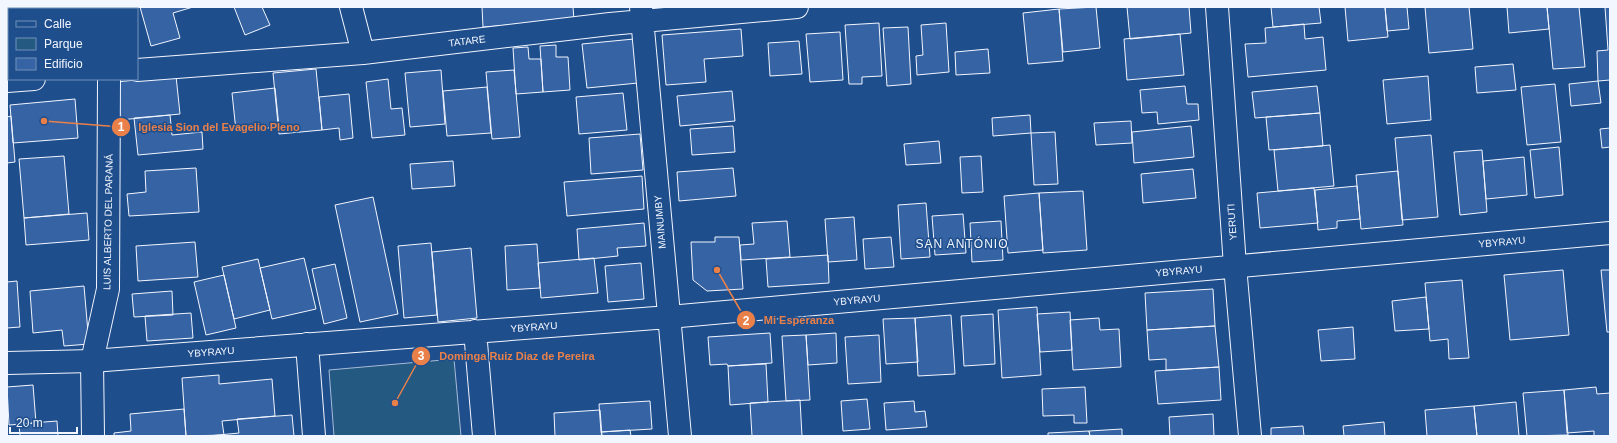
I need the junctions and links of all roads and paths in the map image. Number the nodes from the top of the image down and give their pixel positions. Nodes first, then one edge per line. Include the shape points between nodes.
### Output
1 (351, 7) edge
2 (797, 7) edge
3 (1217, 7) edge
4 (642, 14) edge
5 (608, 15) edge
6 (363, 53) junction
7 (138, 70) edge
8 (20, 80) edge
9 (109, 80) edge
10 (7, 81) edge
11 (1610, 233) edge
12 (1235, 266) junction
13 (669, 317) junction
14 (475, 331) junction
15 (307, 344) junction
16 (92, 361) junction
17 (7, 364) edge
18 (93, 436) edge
19 (314, 436) edge
20 (484, 436) edge
21 (680, 436) edge
22 (1250, 436) edge

1 - 6 street
2 - 4 street, TATARE
3 - 12 street, YERUTI
4 - 5 street, TATARE
4 - 13 street, MAINUMBY
5 - 6 street, TATARE
6 - 7 street, TATARE
8 - 10 street
9 - 16 street, LUIS ALBERTO DEL PARANÁ via 108,288
11 - 12 street, YBYRAYU
12 - 13 street, YBYRAYU
12 - 22 street, YERUTI
13 - 14 street, YBYRAYU
13 - 21 street, MAINUMBY
14 - 15 street, YBYRAYU
14 - 20 street
15 - 16 street, YBYRAYU
15 - 19 street
16 - 17 street, YBYRAYU
16 - 18 street, LUIS ALBERTO DEL PARANÁ

